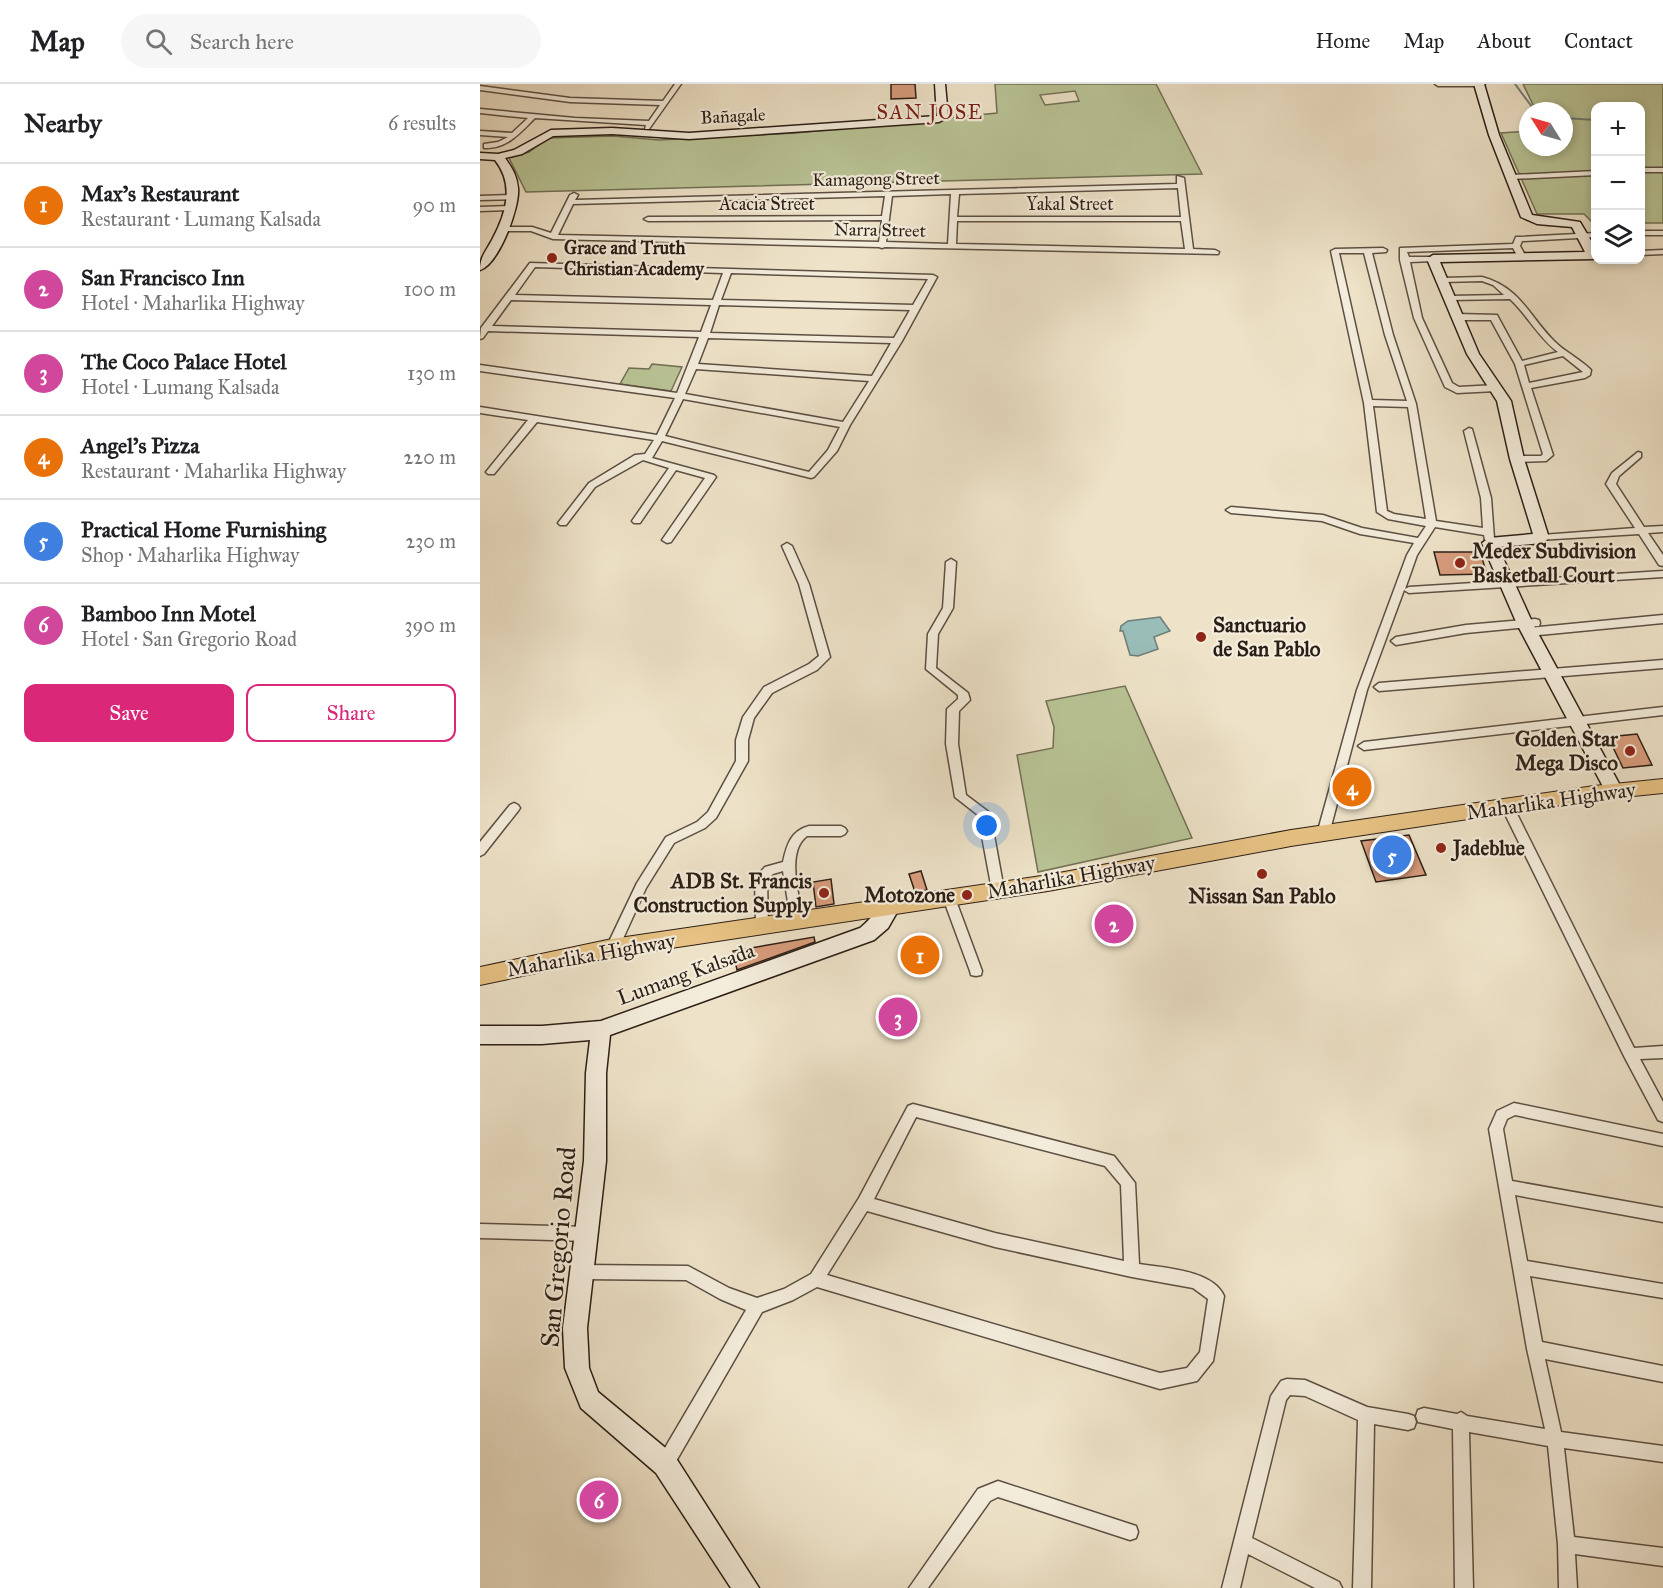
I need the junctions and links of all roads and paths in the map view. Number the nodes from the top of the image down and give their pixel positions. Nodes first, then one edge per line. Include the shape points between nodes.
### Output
1 (678, 84) edge
2 (940, 84) edge
3 (1438, 84) edge
4 (1480, 85) edge
5 (480, 88) edge
6 (665, 103) junction
7 (480, 111) edge
8 (532, 117) junction
9 (480, 133) edge
10 (515, 135) junction
11 (484, 151) edge
12 (498, 157) junction
13 (1645, 170) edge
14 (1663, 170) edge
15 (1591, 173) edge
16 (1511, 177) junction
17 (955, 192) junction
18 (889, 193) junction
19 (480, 198) edge
20 (656, 200) junction
21 (511, 203) junction
22 (480, 209) edge
23 (886, 218) junction
24 (648, 219) junction
25 (954, 219) junction
26 (1186, 219) junction
27 (501, 232) junction
28 (1663, 233) edge
29 (1645, 234) edge
30 (1583, 235) junction
31 (1591, 235) edge
32 (548, 236) junction
33 (638, 239) junction
34 (952, 245) junction
35 (882, 246) junction
36 (1367, 250) junction
37 (1383, 250) dead end
38 (1591, 250) edge
39 (1519, 251) junction
40 (1189, 252) junction
41 (1215, 252) dead end
42 (1663, 252) edge
43 (1645, 253) edge
44 (1591, 255) edge
45 (1433, 259) junction
46 (1404, 260) junction
47 (480, 266) edge
48 (728, 270) junction
49 (1443, 280) junction
50 (509, 297) junction
51 (1512, 297) junction
52 (1450, 298) junction
53 (716, 302) junction
54 (917, 308) junction
55 (1457, 317) junction
56 (483, 332) edge
57 (704, 336) junction
58 (898, 341) junction
59 (1565, 353) junction
60 (1519, 364) junction
61 (693, 366) junction
62 (480, 368) edge
63 (875, 379) junction
64 (1528, 386) junction
65 (1496, 388) junction
66 (679, 396) junction
67 (1368, 403) junction
68 (1412, 404) junction
69 (480, 410) edge
70 (534, 419) junction
71 (844, 425) junction
72 (1469, 431) dead end
73 (660, 438) junction
74 (1638, 454) dead end
75 (648, 457) junction
76 (1516, 459) junction
77 (674, 467) junction
78 (490, 472) dead end
79 (1231, 510) dead end
80 (637, 521) dead end
81 (562, 523) dead end
82 (1432, 524) junction
83 (1663, 529) edge
84 (1641, 530) junction
85 (1490, 538) junction
86 (1542, 538) junction
87 (667, 540) dead end
88 (1419, 541) junction
89 (787, 546) dead end
90 (951, 562) dead end
91 (1663, 563) edge
92 (1663, 574) edge
93 (1510, 582) junction
94 (1409, 590) dead end
95 (1663, 619) edge
96 (1532, 627) junction
97 (1396, 641) dead end
98 (1663, 664) edge
99 (1558, 673) junction
100 (1379, 687) dead end
101 (1663, 711) edge
102 (1583, 719) junction
103 (1364, 746) dead end
104 (1663, 786) edge
105 (1620, 790) junction
106 (1507, 806) junction
107 (514, 807) dead end
108 (841, 831) dead end
109 (1323, 834) junction
110 (480, 851) edge
111 (788, 865) junction
112 (998, 890) junction
113 (949, 898) junction
114 (891, 907) junction
115 (797, 921) junction
116 (762, 926) junction
117 (612, 948) junction
118 (976, 971) dead end
119 (480, 976) edge
120 (601, 1030) junction
121 (480, 1035) edge
122 (1663, 1052) edge
123 (1630, 1054) junction
124 (1663, 1116) edge
125 (1663, 1140) edge
126 (1508, 1187) junction
127 (864, 1203) junction
128 (1663, 1215) edge
129 (480, 1231) edge
130 (588, 1234) junction
131 (1520, 1267) junction
132 (1132, 1270) junction
133 (582, 1272) junction
134 (816, 1279) junction
135 (1663, 1291) edge
136 (757, 1306) junction
137 (1535, 1349) junction
138 (1663, 1374) edge
139 (1366, 1415) junction
140 (1424, 1416) dead end
141 (1461, 1420) junction
142 (1408, 1422) dead end
143 (1555, 1439) junction
144 (1663, 1454) edge
145 (665, 1464) junction
146 (1130, 1532) dead end
147 (1242, 1542) junction
148 (1566, 1544) junction
149 (1663, 1557) edge
150 (746, 1588) edge
151 (918, 1588) edge
152 (1231, 1588) edge
153 (1333, 1588) edge
154 (1362, 1588) edge
155 (1464, 1588) edge
156 (1568, 1588) edge

1 - 6 street
2 - 12 street, Bañagale via 941,118 689,136 612,131 551,133 518,152
3 - 4 street
4 - 16 street
5 - 6 street via 489,93 570,100
6 - 8 street via 649,126
7 - 8 street
8 - 10 street
9 - 10 street
10 - 11 street
11 - 12 street
12 - 21 street via 512,182
13 - 14 street
15 - 16 street
16 - 30 street via 1527,217 1570,222
17 - 18 street, Kamagong Street
17 - 25 street
17 - 26 street, Kamagong Street via 1180,182
18 - 20 street, Kamagong Street
18 - 23 street
19 - 21 street
20 - 24 street
20 - 32 street, Kamagong Street via 573,198
21 - 22 street
21 - 27 street
23 - 24 street, Acacia Street
23 - 35 street
24 - 33 street
25 - 26 street, Yakal Street
25 - 34 street
26 - 40 street
27 - 32 street, Narra Street
27 - 47 street
28 - 29 street
30 - 31 street
30 - 38 street
30 - 39 street via 1525,238 1516,241
32 - 33 street, Narra Street
33 - 35 street, Narra Street
34 - 35 street, Narra Street
34 - 40 street, Narra Street
36 - 37 street
36 - 67 street via 1335,251
36 - 68 street
39 - 44 street
39 - 45 street
39 - 46 street via 1407,248 1403,250
40 - 41 street, Narra Street
42 - 43 street
45 - 46 street
45 - 49 street
46 - 65 street via 1418,318 1448,385 1458,390
48 - 50 street via 533,265
48 - 53 street
48 - 54 street via 933,277
49 - 51 street via 1490,280
49 - 52 street
50 - 53 street
50 - 56 street
51 - 52 street
51 - 59 street via 1551,343
52 - 55 street
53 - 54 street
53 - 57 street
54 - 58 street
55 - 60 street via 1494,317
55 - 65 street via 1473,354
56 - 57 street
57 - 58 street
57 - 61 street
58 - 63 street
59 - 60 street
59 - 64 street via 1587,374
60 - 64 street
61 - 63 street
61 - 66 street
62 - 66 street
63 - 71 street
64 - 76 street via 1548,455 1543,459
65 - 76 street via 1504,401
66 - 71 street
66 - 73 street
67 - 68 street
67 - 82 street via 1382,512 1391,518
68 - 82 street
69 - 70 street
70 - 73 street
70 - 78 street
71 - 73 street via 832,451 811,475
72 - 85 street via 1486,498
73 - 75 street
74 - 84 street via 1615,475 1611,484
75 - 77 street via 650,462
75 - 81 street via 638,457 592,484
76 - 86 street
77 - 80 street
77 - 87 street via 711,477
79 - 88 street via 1323,518 1360,531
82 - 85 street
82 - 88 street
83 - 84 street
84 - 86 street
84 - 91 street
85 - 86 street
85 - 93 street
88 - 109 street via 1362,690
89 - 117 street via 804,584 825,657 768,690 749,717 742,740 742,761 712,815 670,840 641,886
90 - 112 street via 948,608 933,634 931,669 963,693 964,700 953,709 951,729 961,797 984,813
92 - 93 street
93 - 94 street
93 - 96 street
95 - 96 street
96 - 97 street via 1466,629
96 - 99 street
98 - 99 street
99 - 100 street
99 - 102 street
101 - 102 street
102 - 103 street
102 - 105 street
104 - 105 main road, Maharlika Highway
105 - 106 main road, Maharlika Highway
106 - 109 main road, Maharlika Highway
106 - 123 street
107 - 110 street
108 - 111 street via 802,831 796,836
109 - 112 main road, Maharlika Highway
111 - 115 street
111 - 116 street via 769,870 761,878
112 - 113 main road, Maharlika Highway
113 - 114 main road, Maharlika Highway
113 - 118 street
114 - 115 main road, Maharlika Highway
114 - 120 street, Lumang Kalsada via 881,923 867,934
115 - 116 main road, Maharlika Highway
116 - 117 main road, Maharlika Highway
117 - 119 main road, Maharlika Highway
120 - 121 street, Lumang Kalsada
120 - 130 street, San Gregorio Road
122 - 123 street
123 - 124 street
125 - 126 street via 1514,1109 1502,1115 1496,1129
126 - 128 street
126 - 131 street
127 - 132 street via 995,1240
127 - 132 street via 914,1110 1110,1161 1128,1183
127 - 134 street
129 - 130 street
130 - 133 street, San Gregorio Road
131 - 135 street
131 - 137 street
132 - 134 street via 1196,1281 1216,1296 1207,1355 1191,1375 1160,1380
133 - 136 street via 688,1273
133 - 145 street, San Gregorio Road via 575,1328 577,1368 589,1400
134 - 136 street
136 - 145 street
137 - 138 street
137 - 143 street
139 - 142 street
139 - 147 street via 1305,1388 1287,1387 1280,1396
139 - 154 street
140 - 141 street
141 - 143 street
141 - 155 street
143 - 144 street
143 - 148 street
145 - 150 street, San Gregorio Road
146 - 151 street via 998,1489 984,1495
147 - 152 street
147 - 153 street
148 - 149 street
148 - 156 street

